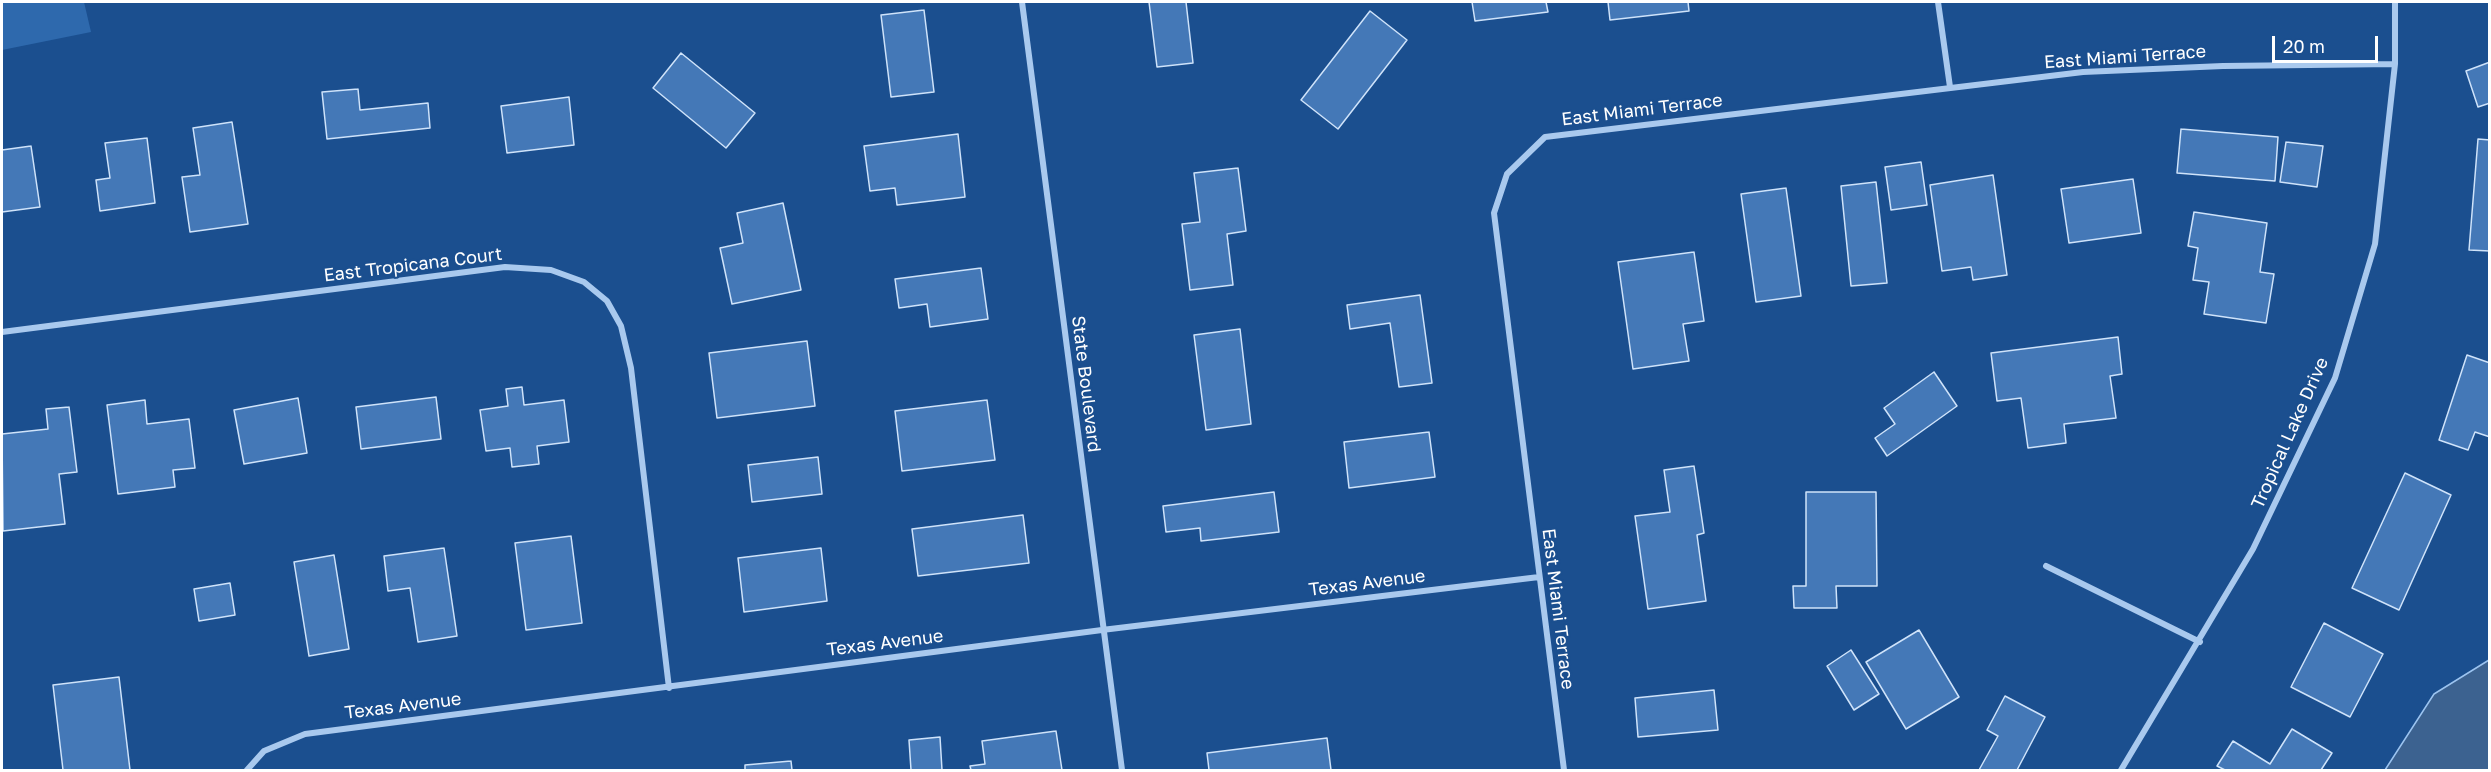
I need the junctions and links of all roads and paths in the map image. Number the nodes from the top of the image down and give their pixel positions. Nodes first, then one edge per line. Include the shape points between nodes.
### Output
1 (1022, 2) edge
2 (1938, 2) edge
3 (2395, 2) edge
4 (2396, 64) junction
5 (1950, 87) junction
6 (2, 332) edge
7 (2046, 566) dead end
8 (1539, 577) junction
9 (1102, 630) junction
10 (2200, 642) junction
11 (669, 688) junction
12 (247, 771) edge
13 (1122, 771) edge
14 (1564, 771) edge
15 (2121, 771) edge

1 - 9 street, State Boulevard
2 - 5 street
3 - 4 street, Tropical Lake Drive
4 - 5 street, East Miami Terrace via 2083,72
4 - 10 street, Tropical Lake Drive via 2375,244 2335,378 2253,549
5 - 8 street, East Miami Terrace via 1545,137 1507,174 1494,213
6 - 11 street, East Tropicana Court via 505,267 551,270 584,282 607,301 621,326 631,368
7 - 10 street
8 - 9 street, Texas Avenue
8 - 14 street, East Miami Terrace
9 - 11 street, Texas Avenue
9 - 13 street, State Boulevard
10 - 15 street, Tropical Lake Drive
11 - 12 street, Texas Avenue via 305,734 264,750

